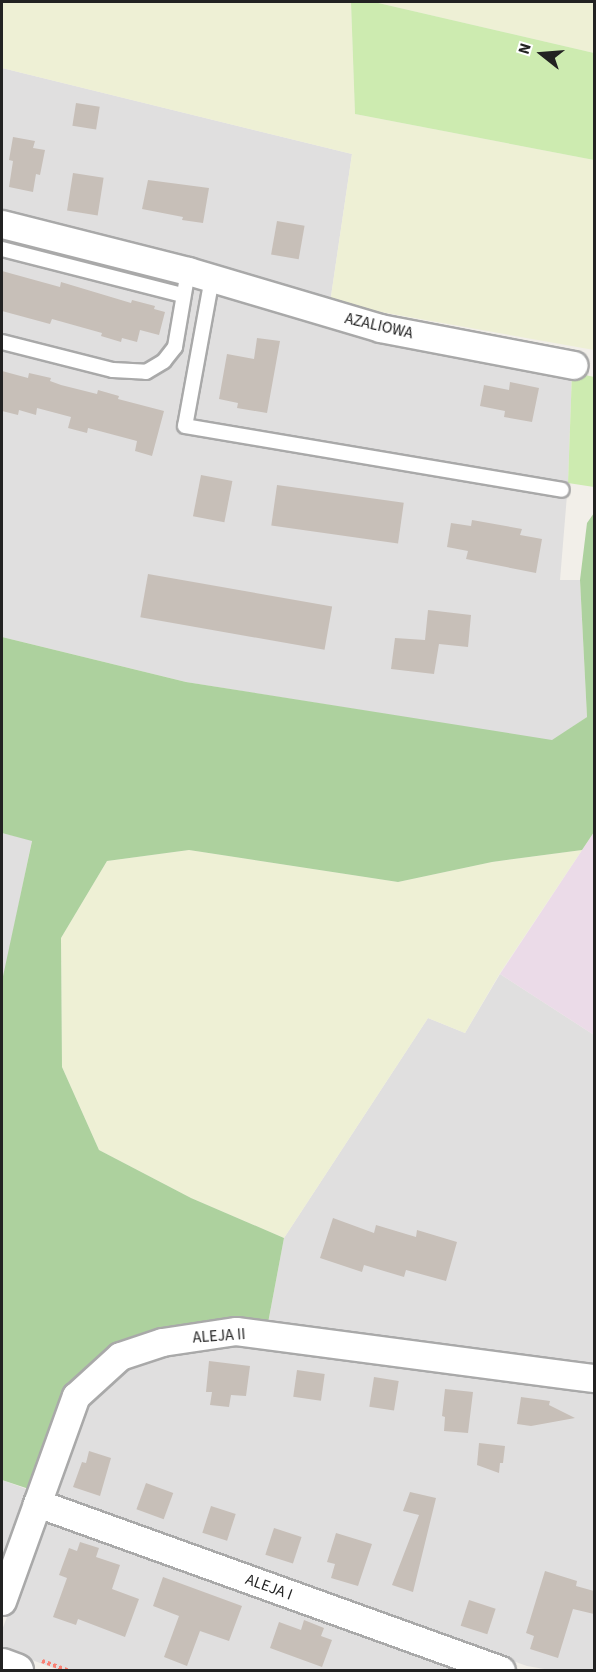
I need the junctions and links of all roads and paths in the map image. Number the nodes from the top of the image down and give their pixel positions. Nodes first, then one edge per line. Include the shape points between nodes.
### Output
1 (2, 224) edge
2 (2, 249) edge
3 (195, 281) junction
4 (2, 342) edge
5 (574, 365) dead end
6 (562, 490) dead end
7 (594, 1378) edge
8 (37, 1503) junction
9 (2, 1601) edge
10 (2, 1665) edge
11 (16, 1671) edge
12 (501, 1671) edge

1 - 3 street, AZALIOWA
2 - 3 lane, AZALIOWA
3 - 4 lane via 175,347 164,361 146,372 113,370
3 - 5 street, AZALIOWA via 380,328
3 - 6 lane via 185,426
7 - 8 street, ALEJA II via 236,1331 162,1342 120,1356 76,1396
8 - 9 street, ALEJA II
8 - 12 street, ALEJA I
10 - 11 street

